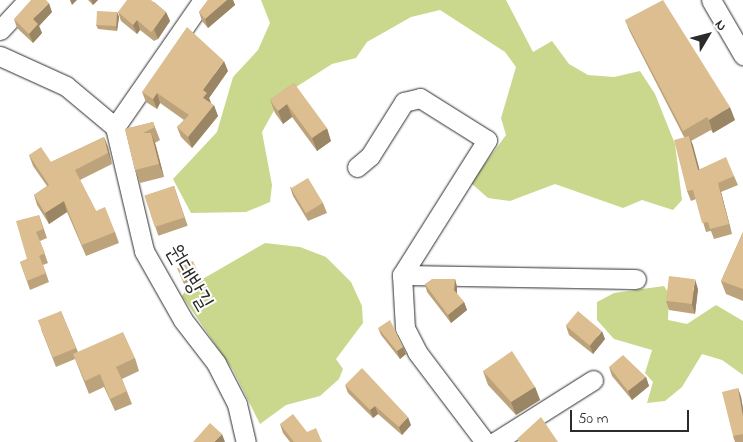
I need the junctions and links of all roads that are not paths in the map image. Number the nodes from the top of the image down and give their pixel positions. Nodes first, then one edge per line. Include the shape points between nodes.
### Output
1 (28, 0) edge
2 (204, 0) edge
3 (711, 0) edge
4 (0, 30) edge
5 (743, 55) edge
6 (0, 56) edge
7 (115, 126) junction
8 (357, 168) dead end
9 (402, 275) junction
10 (636, 279) dead end
11 (593, 380) dead end
12 (246, 442) edge
13 (485, 442) edge
14 (495, 442) edge

1 - 4 street
2 - 7 street
3 - 5 street
6 - 7 street via 66,86
7 - 12 street, 원대방길 via 144,251 183,320 216,363 237,404
8 - 9 street via 370,156 404,102 420,98 487,140
9 - 10 street
9 - 13 street via 405,328 417,352
11 - 14 street

